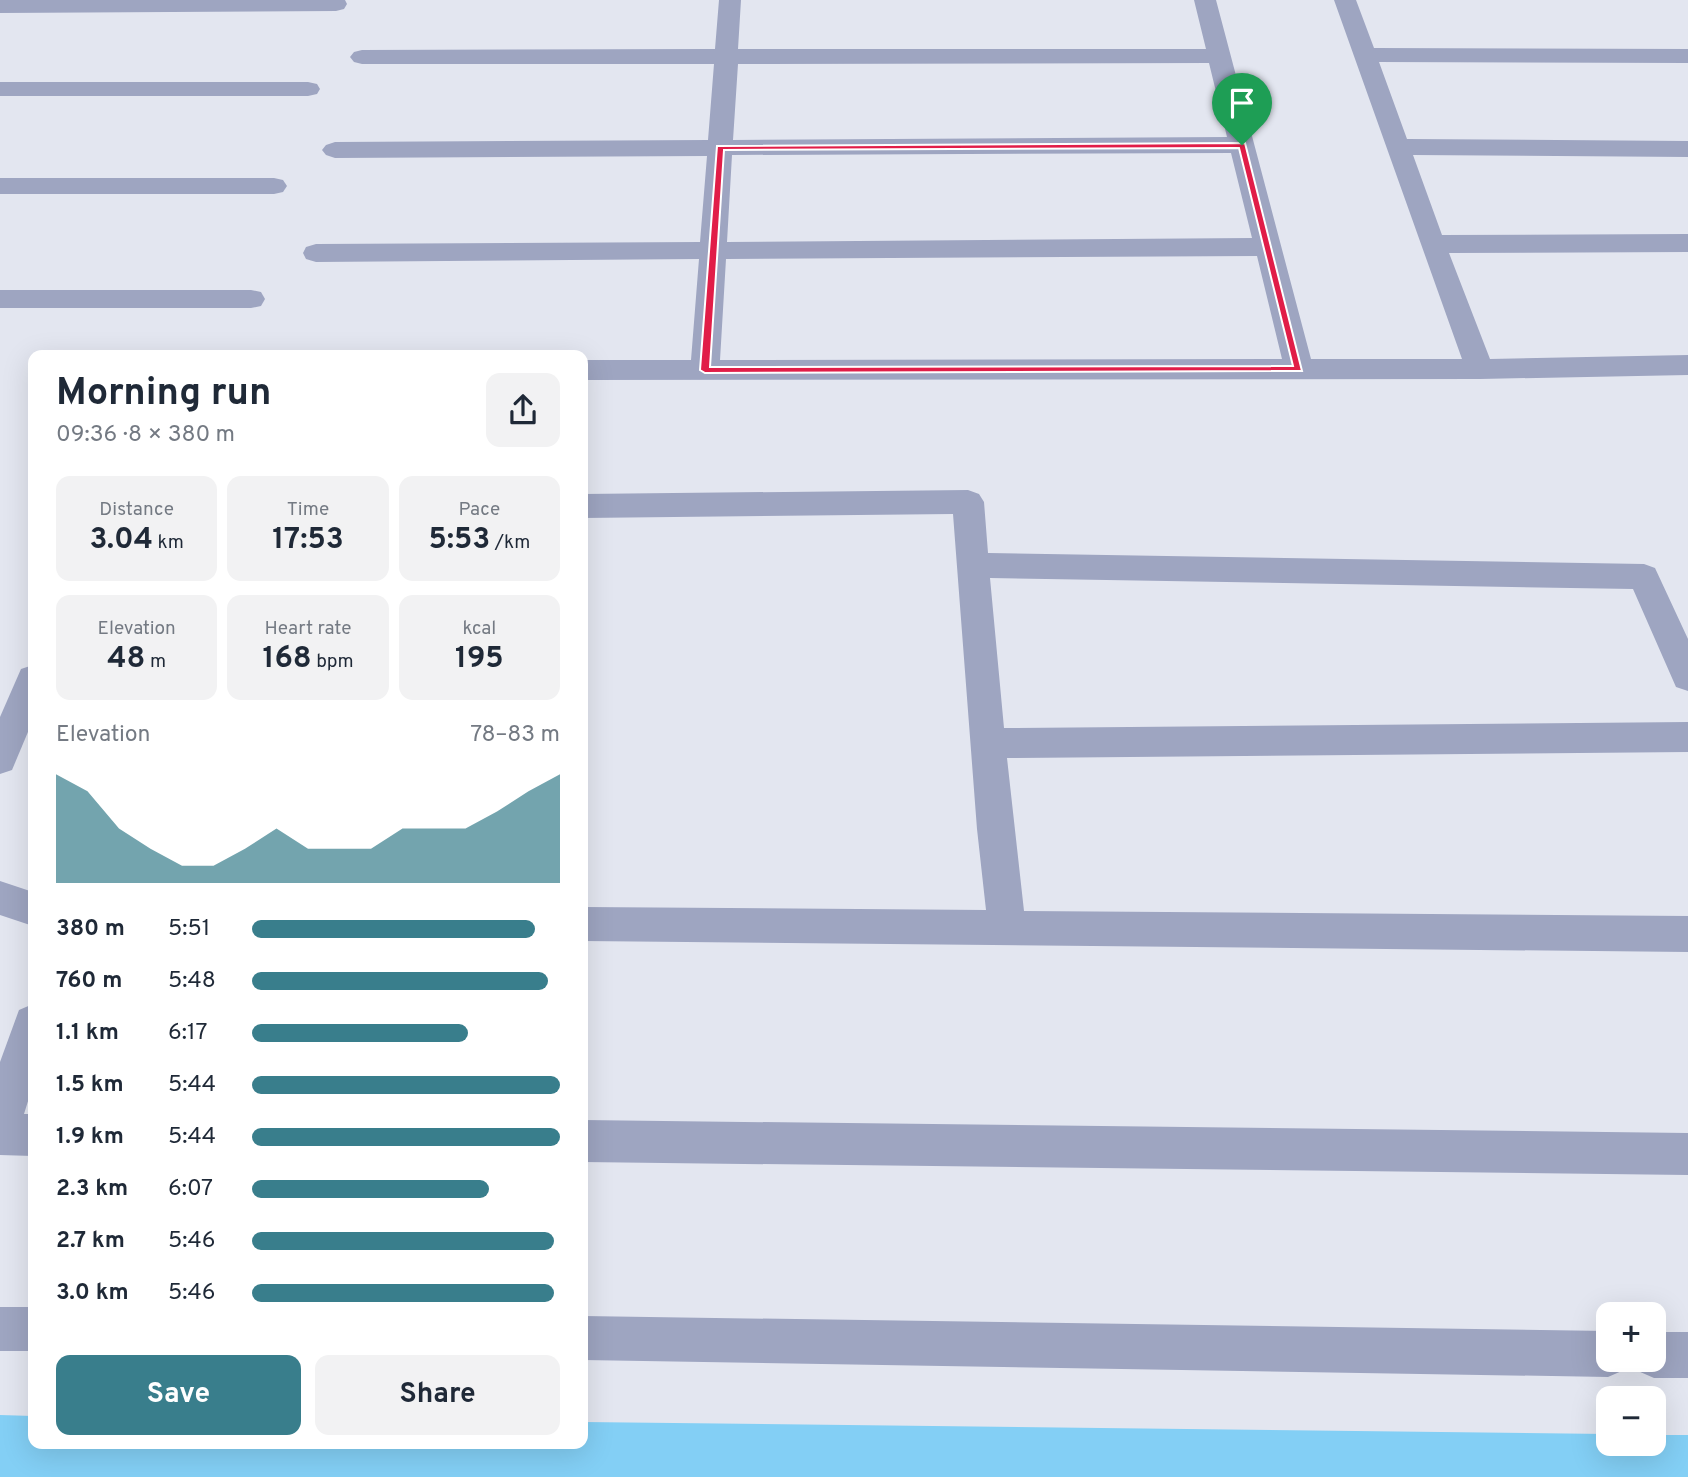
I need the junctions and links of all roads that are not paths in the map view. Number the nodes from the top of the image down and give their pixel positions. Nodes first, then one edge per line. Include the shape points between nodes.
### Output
1 (730, 0) edge
2 (1205, 0) edge
3 (1345, 0) edge
4 (111, 3) edge
5 (336, 4) dead end
6 (0, 6) edge
7 (1365, 55) junction
8 (1219, 56) junction
9 (1688, 56) edge
10 (362, 57) dead end
11 (727, 57) junction
12 (0, 89) edge
13 (308, 89) dead end
14 (1242, 145) junction
15 (1397, 146) junction
16 (720, 148) junction
17 (1688, 149) edge
18 (335, 150) dead end
19 (0, 186) edge
20 (274, 187) dead end
21 (1688, 243) edge
22 (1432, 244) junction
23 (1267, 247) junction
24 (713, 251) junction
25 (316, 253) dead end
26 (0, 299) edge
27 (251, 299) dead end
28 (1688, 365) edge
29 (1298, 369) junction
30 (1480, 369) junction
31 (588, 370) edge
32 (705, 370) junction
33 (588, 506) edge
34 (973, 565) junction
35 (1688, 677) edge
36 (28, 691) edge
37 (1688, 737) edge
38 (988, 743) junction
39 (0, 759) edge
40 (0, 898) edge
41 (28, 907) edge
42 (588, 924) edge
43 (1007, 928) junction
44 (1688, 934) edge
45 (28, 1038) edge
46 (0, 1125) edge
47 (0, 1134) edge
48 (28, 1135) edge
49 (588, 1141) edge
50 (1688, 1154) edge
51 (0, 1329) edge
52 (28, 1329) edge
53 (588, 1338) edge
54 (1596, 1354) edge
55 (1666, 1355) edge
56 (1688, 1355) edge

1 - 11 street
2 - 8 street
3 - 7 street
4 - 5 street
4 - 6 street
7 - 9 street
7 - 15 street
8 - 11 street
8 - 14 street
10 - 11 street
11 - 16 street
12 - 13 street
14 - 16 street
14 - 23 street
15 - 17 street
15 - 22 street
16 - 18 street
16 - 24 street
19 - 20 street
21 - 22 street
22 - 30 street
23 - 24 street
23 - 29 street
24 - 25 street
24 - 32 street
26 - 27 street
28 - 30 street
29 - 30 street
29 - 32 street
31 - 32 street
33 - 34 street via 968,502
34 - 35 street via 1644,577
34 - 38 street
36 - 39 street
37 - 38 street
38 - 43 street
40 - 41 street
42 - 43 street
43 - 44 street
45 - 46 street
47 - 48 street
49 - 50 street
51 - 52 street
53 - 54 street
55 - 56 street

